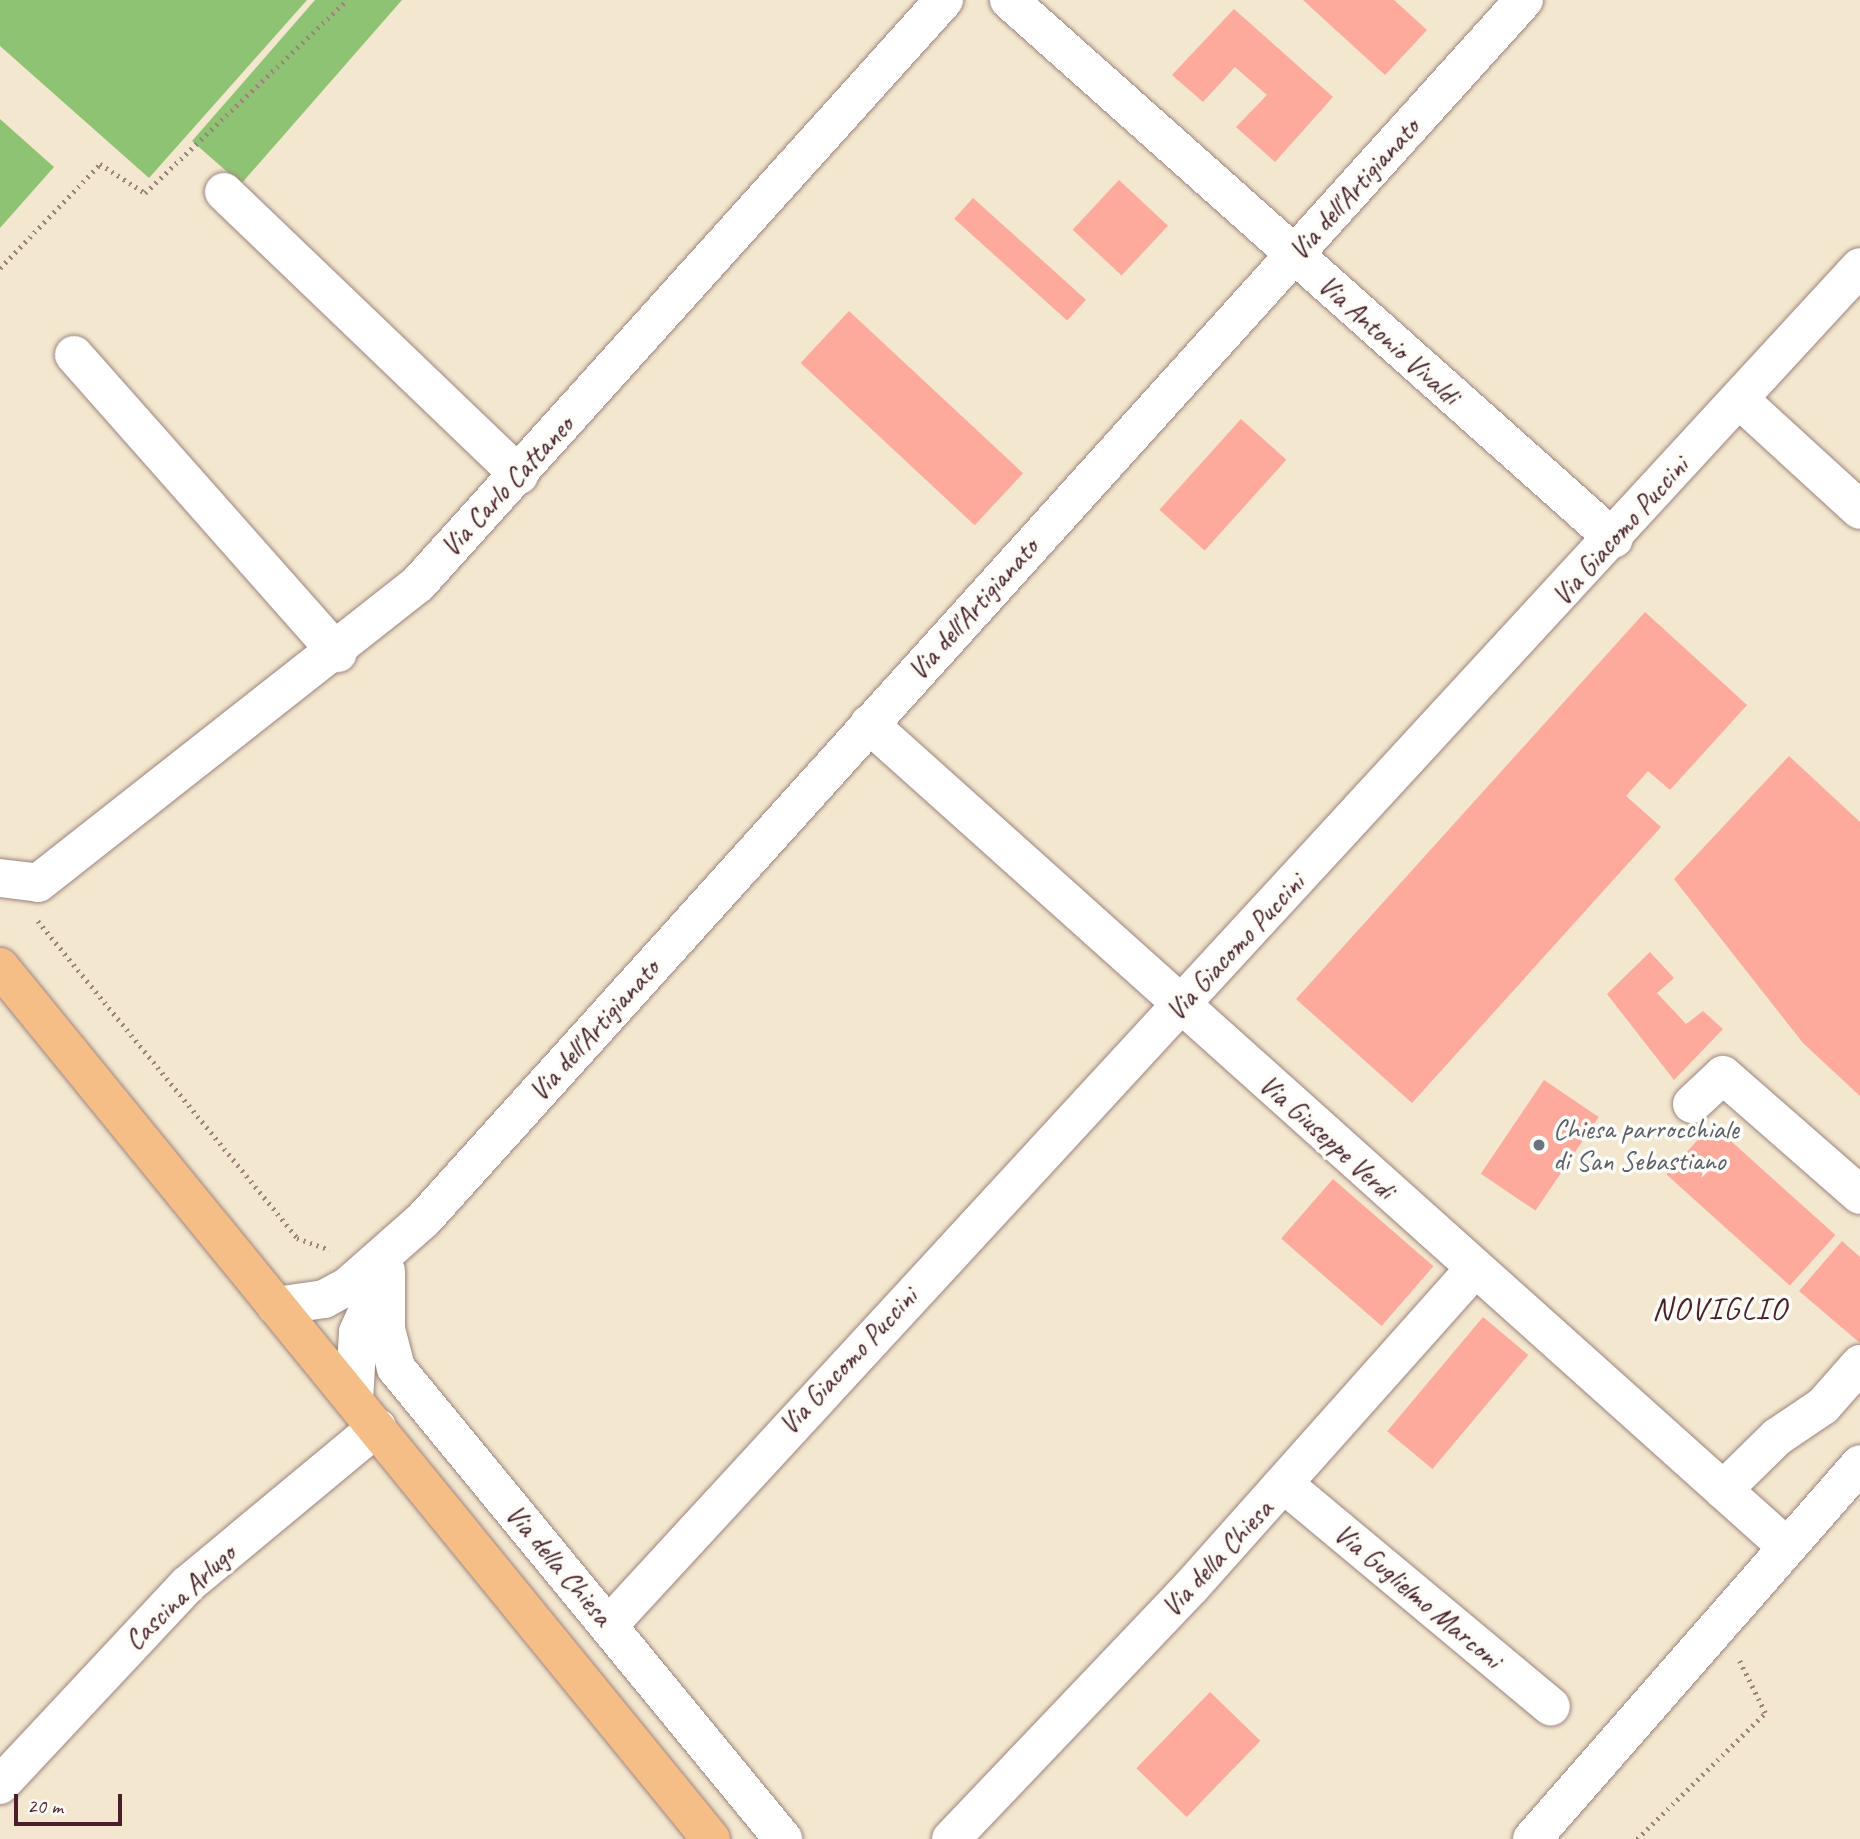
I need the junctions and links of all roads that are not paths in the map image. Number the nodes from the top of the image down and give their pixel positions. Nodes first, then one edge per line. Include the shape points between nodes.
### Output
1 (944, 0) edge
2 (1009, 0) edge
3 (1524, 0) edge
4 (224, 192) dead end
5 (1294, 256) junction
6 (1860, 267) edge
7 (74, 355) dead end
8 (1739, 399) junction
9 (519, 475) junction
10 (1860, 510) edge
11 (1614, 539) junction
12 (338, 653) junction
13 (869, 724) junction
14 (0, 878) edge
15 (0, 967) edge
16 (1180, 1007) junction
17 (1692, 1104) dead end
18 (1860, 1195) edge
19 (387, 1262) junction
20 (1474, 1269) junction
21 (276, 1306) junction
22 (1860, 1364) edge
23 (365, 1413) junction
24 (1860, 1464) edge
25 (1285, 1485) junction
26 (1723, 1490) junction
27 (1787, 1548) junction
28 (609, 1625) junction
29 (1551, 1707) dead end
30 (0, 1785) edge
31 (711, 1839) edge
32 (783, 1839) edge
33 (951, 1839) edge
34 (1532, 1839) edge

1 - 9 street, Via Carlo Cattaneo
2 - 5 street, Via Antonio Vivaldi
3 - 5 street, Via dell'Artigianato
4 - 9 street
5 - 11 street, Via Antonio Vivaldi
5 - 13 street, Via dell'Artigianato
6 - 8 street, Via Giacomo Puccini
7 - 12 street
8 - 10 street
8 - 11 street, Via Giacomo Puccini
9 - 12 street, Via Carlo Cattaneo via 418,583
11 - 16 street, Via Giacomo Puccini
12 - 14 street, Via Carlo Cattaneo via 38,883
13 - 16 street, Via Giuseppe Verdi
13 - 19 street, Via dell'Artigianato
15 - 21 main road
16 - 20 street, Via Giuseppe Verdi
16 - 28 street, Via Giacomo Puccini
17 - 18 street via 1723,1075
19 - 21 street, Via dell'Artigianato via 324,1299
19 - 23 street, Via dell'Artigianato via 358,1332
19 - 28 street, Via della Chiesa via 386,1329 396,1368
20 - 25 street, Via della Chiesa
20 - 26 street, Via Giuseppe Verdi
21 - 23 main road
22 - 26 street via 1823,1406 1777,1437
23 - 30 street, Cascina Arlugo via 187,1585
23 - 31 main road
24 - 27 street
25 - 29 street, Via Guglielmo Marconi
25 - 33 street, Via della Chiesa
26 - 27 street, Via Giuseppe Verdi
27 - 34 street
28 - 32 street, Via della Chiesa

